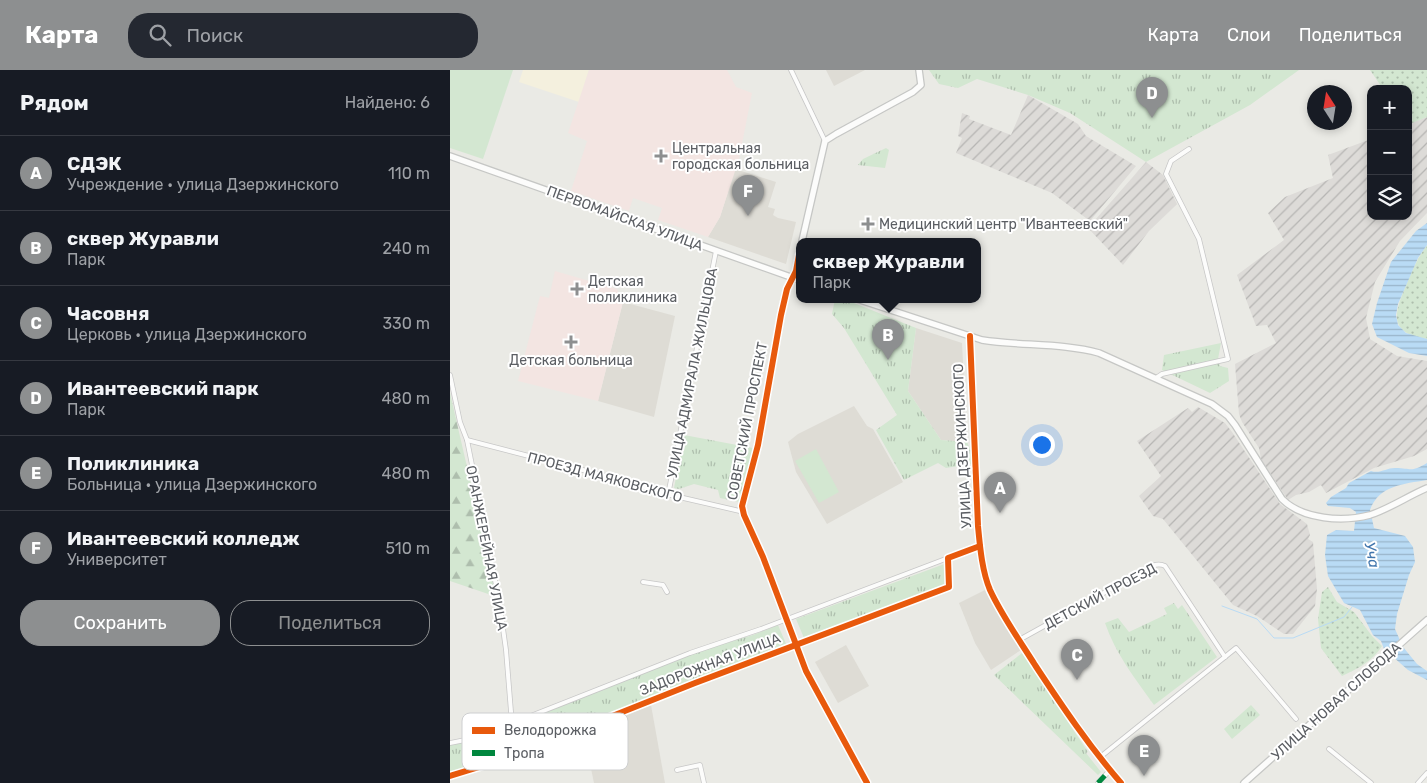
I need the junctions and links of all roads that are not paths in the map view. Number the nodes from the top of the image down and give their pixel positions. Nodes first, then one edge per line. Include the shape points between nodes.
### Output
1 (791, 70) edge
2 (919, 70) edge
3 (825, 141) junction
4 (1189, 149) dead end
5 (450, 156) edge
6 (803, 238) edge
7 (716, 251) junction
8 (796, 266) edge
9 (793, 278) junction
10 (796, 279) edge
11 (869, 303) edge
12 (970, 336) junction
13 (450, 376) edge
14 (1156, 378) junction
15 (467, 440) junction
16 (1427, 488) edge
17 (668, 495) junction
18 (744, 512) junction
19 (980, 546) junction
20 (948, 558) junction
21 (643, 582) dead end
22 (667, 592) dead end
23 (786, 619) junction
24 (1427, 620) edge
25 (1019, 640) junction
26 (796, 645) junction
27 (1225, 657) junction
28 (511, 713) edge
29 (540, 713) edge
30 (622, 713) edge
31 (1296, 720) dead end
32 (1329, 748) dead end
33 (1099, 758) junction
34 (470, 770) edge
35 (676, 770) dead end
36 (1110, 770) junction
37 (1427, 772) edge
38 (450, 776) edge
39 (704, 783) edge
40 (868, 783) edge
41 (1098, 783) edge
42 (1120, 783) edge
43 (1244, 783) edge
44 (1371, 783) edge
45 (1418, 783) edge

1 - 3 street
2 - 3 street via 921,85 913,92
3 - 6 street
4 - 14 street via 1171,160 1166,174 1199,239 1228,359
5 - 7 street, ПЕРВОМАЙСКАЯ УЛИЦА
7 - 9 street, ПЕРВОМАЙСКАЯ УЛИЦА
7 - 17 street, УЛИЦА АДМИРАЛА ЖИЛЬЦОВА
8 - 9 street, СОВЕТСКИЙ ПРОСПЕКТ
9 - 10 street, ПЕРВОМАЙСКАЯ УЛИЦА
9 - 18 street, СОВЕТСКИЙ ПРОСПЕКТ via 779,322 758,445 742,506
11 - 12 street
12 - 14 street via 1001,343 1095,352
12 - 19 street, УЛИЦА ДЗЕРЖИНСКОГО
13 - 15 street, ОРАНЖЕРЕЙНАЯ УЛИЦА
14 - 16 street via 1212,404 1228,416 1289,506 1315,516 1349,518 1372,514
15 - 17 street, ПРОЕЗД МАЯКОВСКОГО
15 - 28 street, ОРАНЖЕРЕЙНАЯ УЛИЦА via 499,600
17 - 18 street, ПРОЕЗД МАЯКОВСКОГО
18 - 23 street, СОВЕТСКИЙ ПРОСПЕКТ
19 - 20 street, ЗАДОРОЖНАЯ УЛИЦА
19 - 25 street, УЛИЦА ДЗЕРЖИНСКОГО via 990,588
20 - 23 street, ЗАДОРОЖНАЯ УЛИЦА
20 - 26 street, ЗАДОРОЖНАЯ УЛИЦА via 949,587
21 - 22 street via 663,586
23 - 26 street, СОВЕТСКИЙ ПРОСПЕКТ
23 - 29 street, ЗАДОРОЖНАЯ УЛИЦА
24 - 43 street, УЛИЦА НОВАЯ СЛОБОДА
25 - 27 street, ДЕТСКИЙ ПРОЕЗД via 1161,564
25 - 33 street, УЛИЦА ДЗЕРЖИНСКОГО
26 - 30 street, ЗАДОРОЖНАЯ УЛИЦА
26 - 40 street, СОВЕТСКИЙ ПРОСПЕКТ via 806,671
27 - 31 street via 1236,648
27 - 33 street
32 - 44 street
33 - 36 street, УЛИЦА ДЗЕРЖИНСКОГО
34 - 38 street, ЗАДОРОЖНАЯ УЛИЦА
35 - 39 street via 700,765
36 - 41 street
36 - 42 street, УЛИЦА ДЗЕРЖИНСКОГО
37 - 45 street

